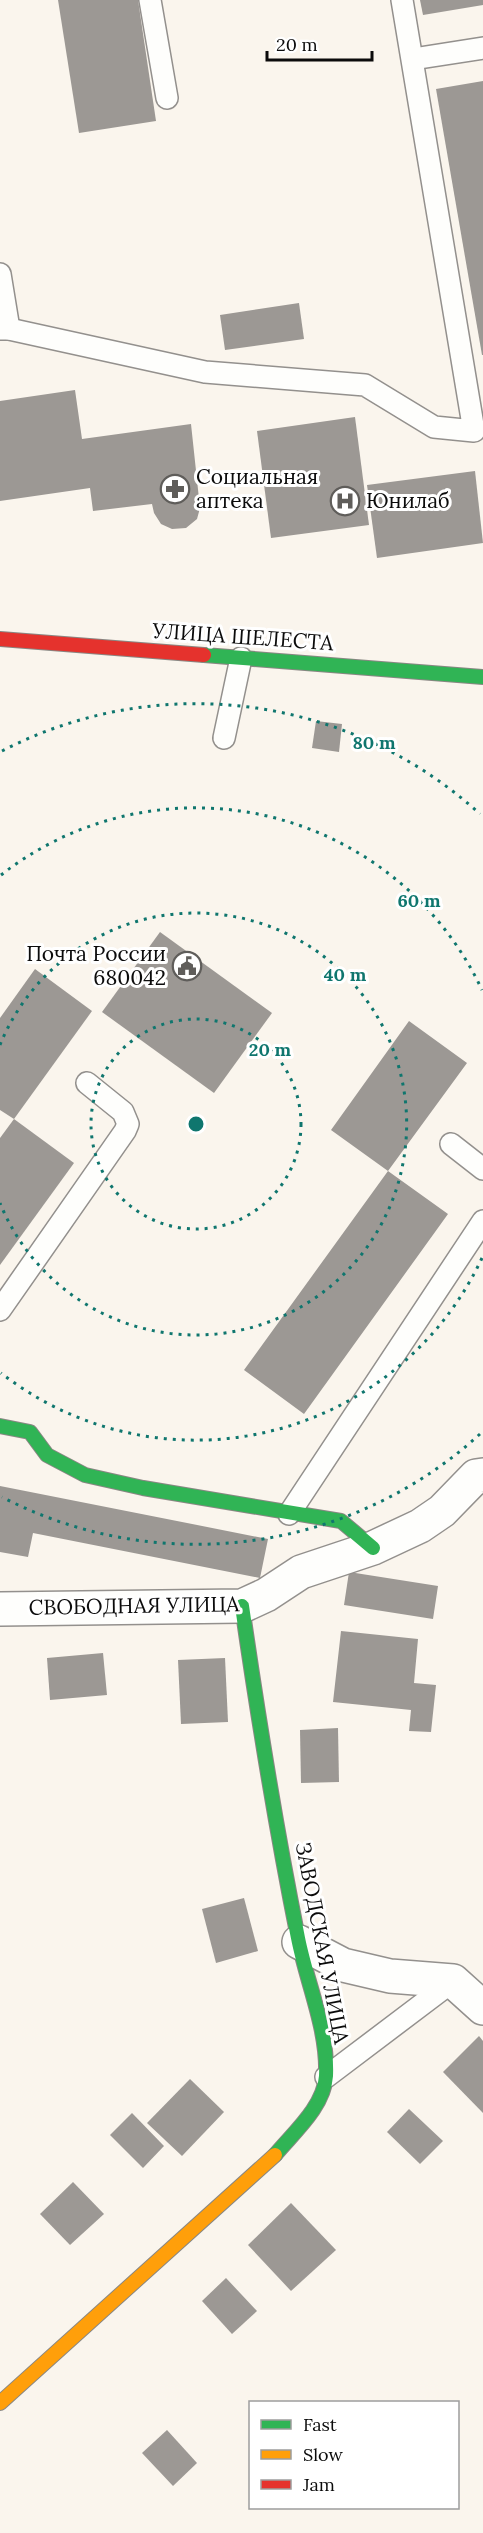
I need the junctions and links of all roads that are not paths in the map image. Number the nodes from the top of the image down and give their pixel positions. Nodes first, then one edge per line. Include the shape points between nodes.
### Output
1 (150, 0) edge
2 (402, 0) edge
3 (483, 48) edge
4 (413, 59) junction
5 (167, 98) dead end
6 (0, 274) edge
7 (5, 329) edge
8 (0, 639) edge
9 (241, 658) junction
10 (483, 677) edge
11 (224, 738) dead end
12 (87, 1083) dead end
13 (451, 1144) dead end
14 (483, 1169) edge
15 (483, 1221) edge
16 (0, 1310) edge
17 (0, 1426) edge
18 (483, 1475) edge
19 (289, 1514) junction
20 (373, 1548) junction
21 (242, 1606) junction
22 (0, 1608) edge
23 (299, 1942) junction
24 (453, 1981) junction
25 (483, 2008) edge
26 (326, 2077) junction
27 (0, 2403) edge

1 - 5 lane
2 - 4 lane
3 - 4 lane
4 - 7 lane via 474,431 434,427 365,385 205,372
6 - 7 lane
8 - 9 street, УЛИЦА ШЕЛЕСТА
9 - 10 street, УЛИЦА ШЕЛЕСТА
9 - 11 lane
12 - 16 lane via 123,1112 128,1124
13 - 14 lane
15 - 19 lane
17 - 19 street via 30,1432 47,1455 85,1475
18 - 20 street, СВОБОДНАЯ УЛИЦА via 476,1476 442,1511 420,1526
19 - 20 street via 341,1521
20 - 21 street, СВОБОДНАЯ УЛИЦА via 301,1572
21 - 22 street, СВОБОДНАЯ УЛИЦА
21 - 23 street, ЗАВОДСКАЯ УЛИЦА via 267,1775
23 - 24 street via 343,1965 381,1974
23 - 26 street, ЗАВОДСКАЯ УЛИЦА via 321,2024
24 - 25 street
24 - 26 lane
26 - 27 street, ЗАВОДСКАЯ УЛИЦА via 320,2100 273,2158

